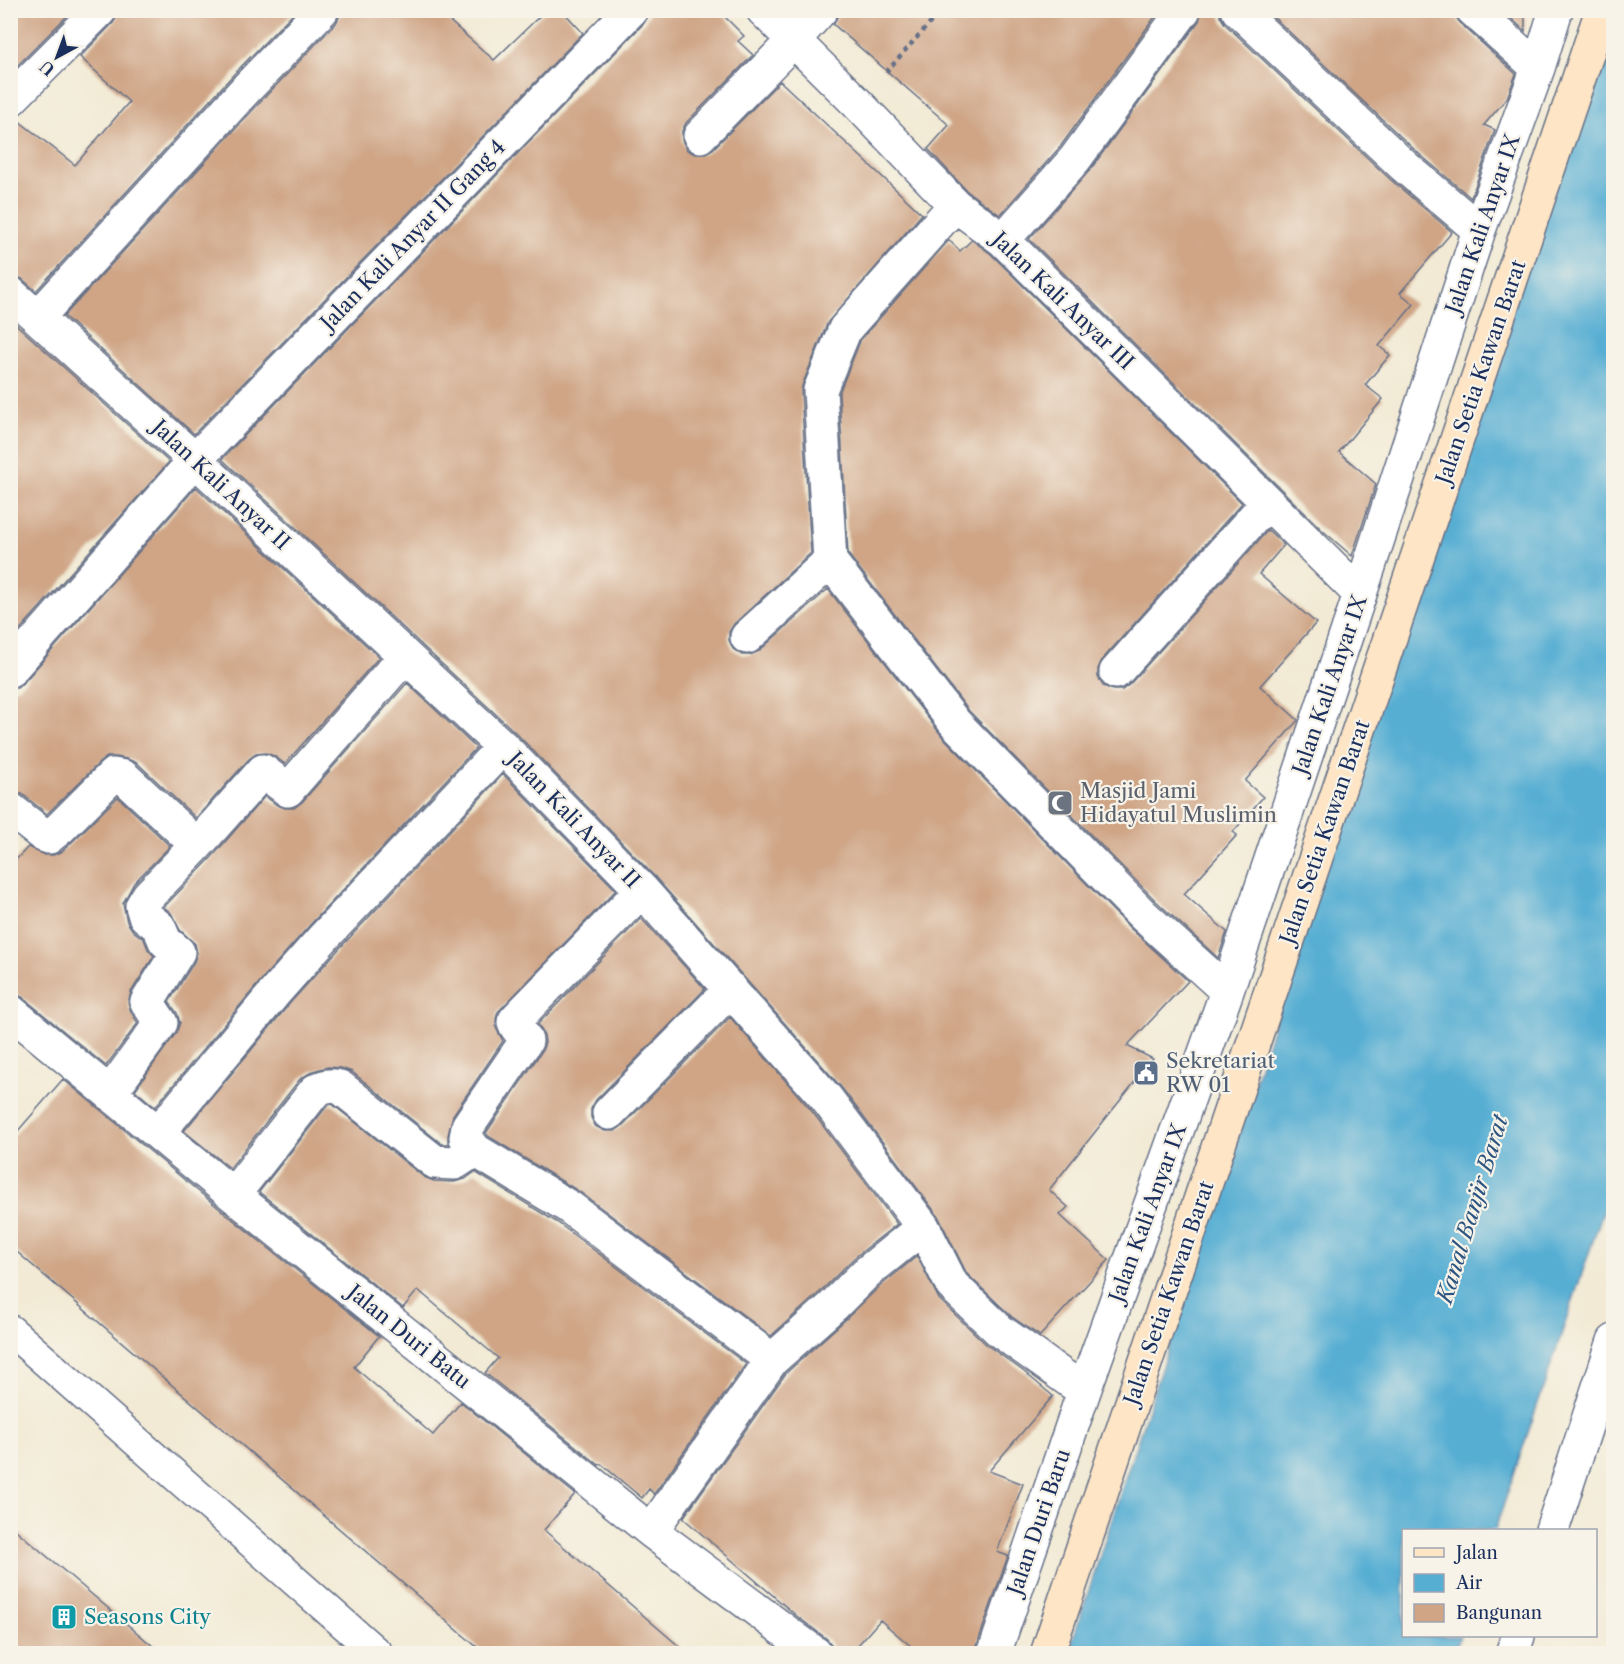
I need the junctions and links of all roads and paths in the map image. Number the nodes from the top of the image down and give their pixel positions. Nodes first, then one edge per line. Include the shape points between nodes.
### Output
1 (100, 10) edge
2 (322, 10) edge
3 (631, 10) edge
4 (763, 10) edge
5 (821, 10) edge
6 (942, 10) edge
7 (1184, 10) edge
8 (1238, 10) edge
9 (1473, 10) edge
10 (1556, 10) edge
11 (1602, 10) edge
12 (794, 41) junction
13 (1538, 68) junction
14 (10, 100) edge
15 (857, 104) junction
16 (700, 136) dead end
17 (955, 205) junction
18 (1479, 231) junction
19 (1003, 240) junction
20 (10, 293) edge
21 (38, 317) junction
22 (195, 460) junction
23 (1267, 503) junction
24 (830, 561) junction
25 (1360, 594) junction
26 (747, 637) dead end
27 (405, 656) junction
28 (10, 670) edge
29 (1116, 672) dead end
30 (503, 747) junction
31 (10, 809) edge
32 (197, 845) junction
33 (642, 890) junction
34 (731, 989) junction
35 (1227, 991) junction
36 (10, 1011) edge
37 (110, 1093) junction
38 (609, 1113) dead end
39 (158, 1133) junction
40 (475, 1150) junction
41 (232, 1195) junction
42 (923, 1227) junction
43 (10, 1330) edge
44 (1614, 1341) edge
45 (772, 1360) junction
46 (1084, 1391) junction
47 (1552, 1529) edge
48 (651, 1531) junction
49 (1517, 1637) edge
50 (378, 1653) edge
51 (816, 1653) edge
52 (994, 1653) edge
53 (1047, 1653) edge
54 (1512, 1653) edge

1 - 14 street
2 - 21 street
3 - 22 street, Jalan Kali Anyar II Gang 4
4 - 12 street, Jalan Kali Anyar III
5 - 12 street
6 - 15 path
7 - 19 street via 1075,159
8 - 18 street
9 - 13 street
10 - 13 street, Jalan Kali Anyar IX
11 - 53 main road, Jalan Setia Kawan Barat
12 - 15 street, Jalan Kali Anyar III
12 - 16 street
13 - 18 street, Jalan Kali Anyar IX
15 - 17 street, Jalan Kali Anyar III
17 - 19 street, Jalan Kali Anyar III
17 - 24 street via 844,329 820,390
18 - 25 street, Jalan Kali Anyar IX
19 - 23 street, Jalan Kali Anyar III
20 - 21 street, Jalan Kali Anyar II
21 - 22 street, Jalan Kali Anyar II
22 - 27 street, Jalan Kali Anyar II
22 - 28 street, Jalan Kali Anyar II Gang 4
23 - 25 street, Jalan Kali Anyar III
23 - 29 street
24 - 26 street
24 - 35 street via 955,723 1143,915
25 - 35 street, Jalan Kali Anyar IX
27 - 30 street, Jalan Kali Anyar II
27 - 32 street via 288,790 263,771
30 - 33 street, Jalan Kali Anyar II
30 - 39 street via 316,946
31 - 32 street via 49,837 113,775 119,775
32 - 37 street via 142,906 165,941 178,952 147,1002 160,1023
33 - 34 street, Jalan Kali Anyar II
33 - 40 street via 516,1018 515,1026 526,1041 468,1126 466,1138
34 - 38 street
34 - 42 street, Jalan Kali Anyar II via 826,1098
35 - 46 street, Jalan Kali Anyar IX
36 - 37 street, Jalan Duri Batu
37 - 39 street, Jalan Duri Batu
39 - 41 street, Jalan Duri Batu
40 - 41 street via 455,1163 435,1162 340,1087 322,1087
40 - 45 street via 569,1207
41 - 48 street, Jalan Duri Batu
42 - 45 street via 866,1273
42 - 46 street, Jalan Kali Anyar II via 952,1285 1000,1331
43 - 50 lane
44 - 47 street
45 - 48 street
46 - 52 street, Jalan Duri Baru
48 - 51 street, Jalan Duri Batu
49 - 54 street

